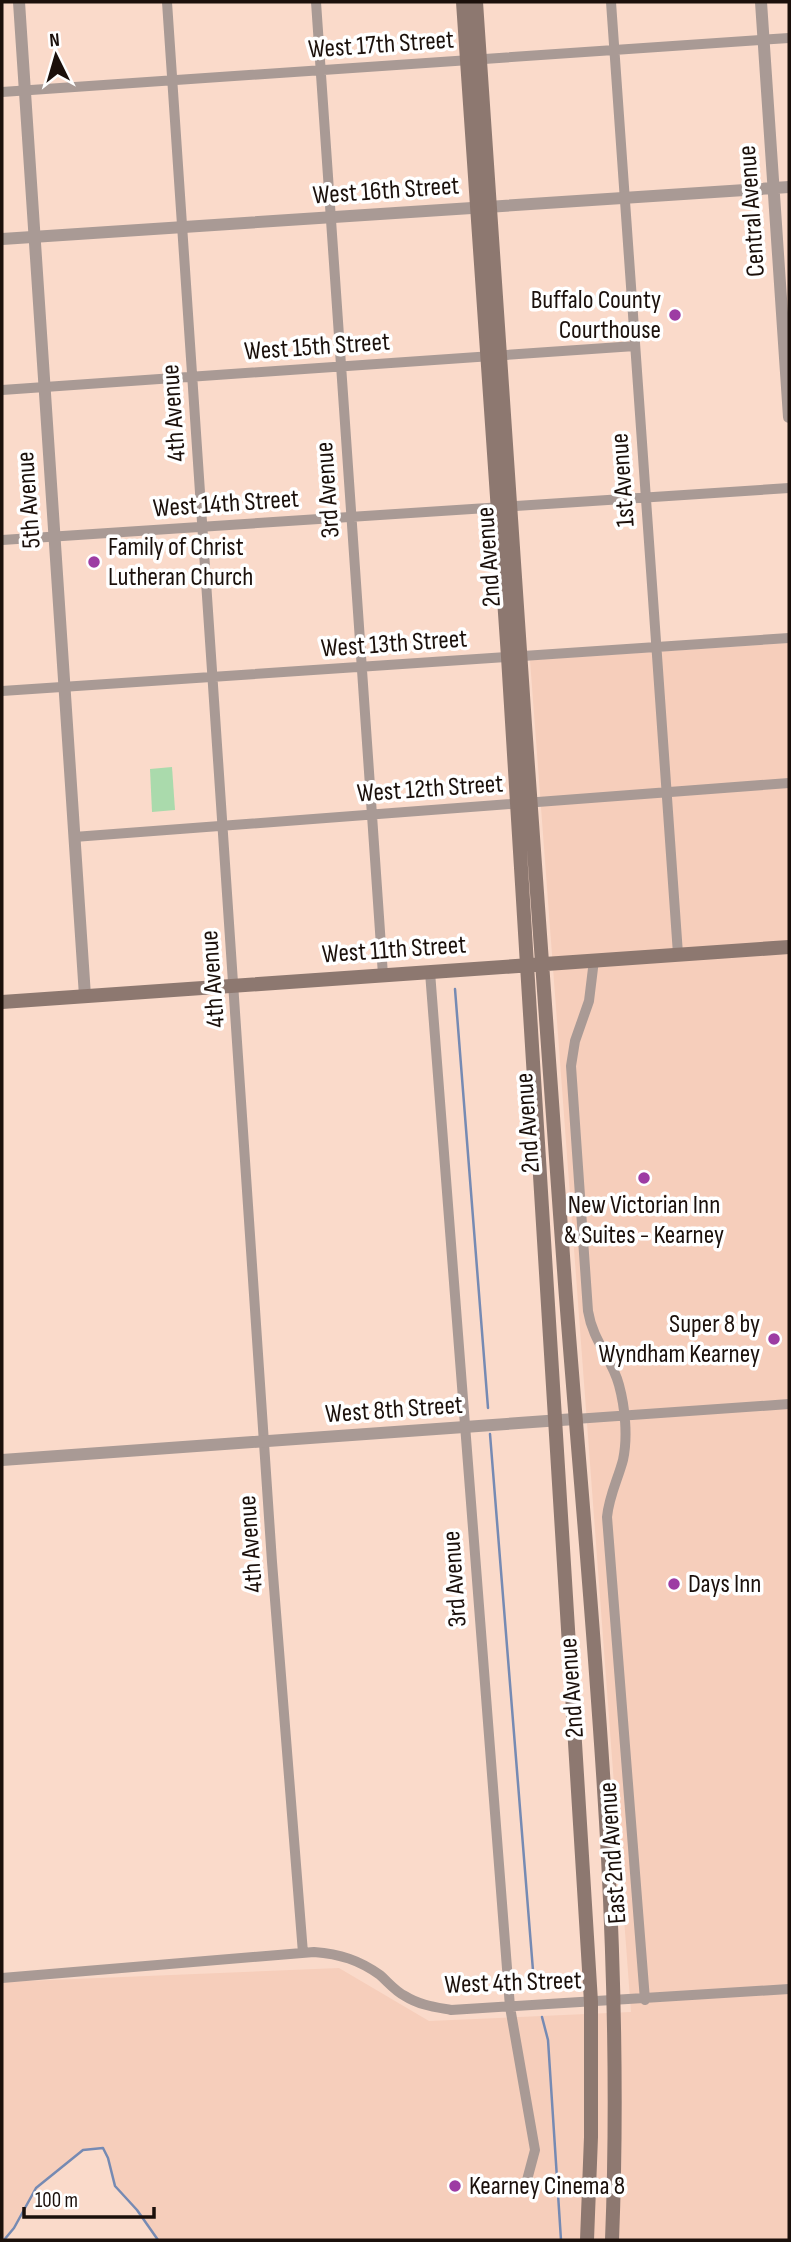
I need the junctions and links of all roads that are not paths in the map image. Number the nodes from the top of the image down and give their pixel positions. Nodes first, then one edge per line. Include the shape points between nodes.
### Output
1 (19, 2) edge
2 (167, 2) edge
3 (316, 2) edge
4 (463, 2) edge
5 (476, 2) edge
6 (611, 2) edge
7 (761, 2) edge
8 (789, 38) edge
9 (763, 40) junction
10 (614, 50) junction
11 (473, 60) junction
12 (321, 70) junction
13 (173, 81) junction
14 (25, 91) junction
15 (2, 92) edge
16 (789, 187) edge
17 (773, 188) junction
18 (625, 198) junction
19 (484, 207) junction
20 (331, 217) junction
21 (183, 227) junction
22 (34, 237) junction
23 (2, 239) edge
24 (786, 339) edge
25 (635, 346) junction
26 (493, 356) junction
27 (341, 366) junction
28 (193, 376) junction
29 (44, 387) junction
30 (2, 390) edge
31 (789, 418) edge
32 (789, 488) edge
33 (646, 497) junction
34 (503, 507) junction
35 (351, 517) junction
36 (203, 527) junction
37 (54, 537) junction
38 (2, 540) edge
39 (789, 638) edge
40 (656, 647) junction
41 (514, 657) junction
42 (362, 667) junction
43 (213, 677) junction
44 (64, 687) junction
45 (2, 691) edge
46 (789, 783) edge
47 (666, 792) junction
48 (523, 803) junction
49 (372, 814) junction
50 (223, 825) junction
51 (74, 837) junction
52 (789, 947) edge
53 (678, 954) junction
54 (594, 960) junction
55 (533, 965) junction
56 (430, 972) junction
57 (383, 975) junction
58 (234, 986) junction
59 (85, 996) junction
60 (2, 1002) edge
61 (789, 1404) edge
62 (624, 1416) junction
63 (575, 1419) junction
64 (555, 1421) junction
65 (465, 1427) junction
66 (265, 1442) junction
67 (2, 1460) edge
68 (303, 1953) junction
69 (2, 1978) edge
70 (789, 1989) edge
71 (645, 2000) junction
72 (614, 2001) junction
73 (591, 2002) junction
74 (510, 2007) junction
75 (527, 2180) dead end
76 (587, 2240) edge
77 (612, 2240) edge

1 - 14 street, 5th Avenue
2 - 13 street, 4th Avenue
3 - 12 street, 3rd Avenue
4 - 11 main road, 2nd Avenue
5 - 11 main road, 2nd Avenue
6 - 10 street, 1st Avenue
7 - 9 street, Central Avenue
8 - 9 street, West 17th Street
9 - 10 street, West 17th Street
9 - 17 street, Central Avenue
10 - 11 street, West 17th Street
10 - 18 street, 1st Avenue
11 - 12 street, West 17th Street
11 - 19 main road, 2nd Avenue
12 - 13 street, West 17th Street
12 - 20 street, 3rd Avenue
13 - 14 street, West 17th Street
13 - 21 street, 4th Avenue
14 - 15 street, West 17th Street
14 - 22 street, 5th Avenue
16 - 17 street, West 16th Street
17 - 18 street, West 16th Street
17 - 24 street, Central Avenue
18 - 19 street, West 16th Street
18 - 25 street, 1st Avenue
19 - 20 street, West 16th Street
19 - 26 main road, 2nd Avenue
20 - 21 street, West 16th Street
20 - 27 street, 3rd Avenue
21 - 22 street, West 16th Street
21 - 28 street, 4th Avenue
22 - 23 street, West 16th Street
22 - 29 street, 5th Avenue
24 - 31 street, Central Avenue
25 - 26 street, West 15th Street
25 - 33 street, 1st Avenue
26 - 27 street, West 15th Street
26 - 34 main road, 2nd Avenue
27 - 28 street, West 15th Street
27 - 35 street, 3rd Avenue
28 - 29 street, West 15th Street
28 - 36 street, 4th Avenue
29 - 30 street, West 15th Street
29 - 37 street, 5th Avenue
32 - 33 street, West 14th Street
33 - 34 street, West 14th Street
33 - 40 street, 1st Avenue
34 - 35 street, West 14th Street
34 - 41 main road, 2nd Avenue
35 - 36 street, West 14th Street
35 - 42 street, 3rd Avenue
36 - 37 street, West 14th Street
36 - 43 street, 4th Avenue
37 - 38 street, West 14th Street
37 - 44 street, 5th Avenue
39 - 40 street, West 13th Street
40 - 41 street, West 13th Street
40 - 47 street, 1st Avenue
41 - 42 street, West 13th Street
41 - 48 main road, 2nd Avenue
42 - 43 street, West 13th Street
42 - 49 street, 3rd Avenue
43 - 44 street, West 13th Street
43 - 50 street, 4th Avenue
44 - 45 street, West 13th Street
44 - 51 street, 5th Avenue
46 - 47 street, West 12th Street
47 - 48 street, West 12th Street
47 - 53 street, 1st Avenue
48 - 49 street, West 12th Street
48 - 55 main road, 2nd Avenue
49 - 50 street, West 12th Street
49 - 57 street, 3rd Avenue
50 - 51 street, West 12th Street
50 - 58 street, 4th Avenue
51 - 59 street, 5th Avenue
52 - 53 main road, West 11th Street
53 - 54 main road, West 11th Street
54 - 55 main road, West 11th Street
54 - 62 street, East 2nd Avenue via 589,1002 571,1066 588,1311 597,1343 619,1383
55 - 56 main road, West 11th Street
55 - 63 main road, 2nd Avenue
55 - 64 main road, 2nd Avenue
56 - 57 main road, West 11th Street
56 - 65 street, 3rd Avenue
57 - 58 main road, West 11th Street
58 - 59 main road, West 11th Street
58 - 66 street, 4th Avenue
59 - 60 main road, West 11th Street
61 - 62 street, West 8th Street
62 - 63 street, West 8th Street
62 - 71 street, East 2nd Avenue via 623,1459 607,1517
63 - 64 street, West 8th Street
63 - 72 main road, 2nd Avenue
64 - 65 street, West 8th Street
64 - 73 main road, 2nd Avenue
65 - 66 street, West 8th Street
65 - 74 street, 3rd Avenue
66 - 67 street, West 8th Street
66 - 68 street, 4th Avenue
68 - 69 street, West 4th Street
68 - 74 street, West 4th Street via 337,1953 355,1959 403,1996 427,2006 451,2010
70 - 71 street, West 4th Street
71 - 72 street, West 4th Street
72 - 73 street, West 4th Street
72 - 77 main road, 2nd Avenue
73 - 74 street, West 4th Street
73 - 76 main road, 2nd Avenue
74 - 75 street, 3rd Avenue via 535,2150

